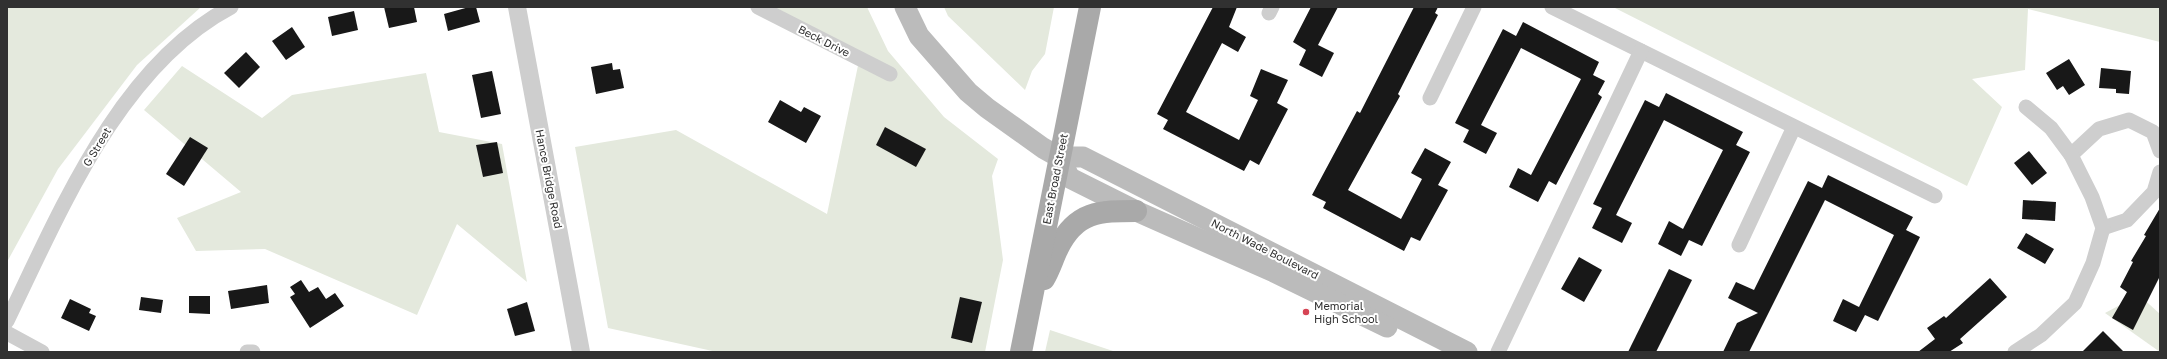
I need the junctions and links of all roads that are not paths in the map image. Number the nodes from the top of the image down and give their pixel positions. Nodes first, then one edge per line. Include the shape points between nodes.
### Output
1 (231, 7) edge
2 (517, 7) edge
3 (758, 7) edge
4 (905, 7) edge
5 (1090, 7) edge
6 (1474, 7) edge
7 (1552, 7) edge
8 (1641, 51) junction
9 (890, 74) dead end
10 (1430, 98) dead end
11 (2026, 107) dead end
12 (1794, 127) junction
13 (2160, 151) edge
14 (2071, 155) junction
15 (1059, 158) junction
16 (2160, 172) edge
17 (1935, 196) dead end
18 (1136, 211) junction
19 (2103, 228) junction
20 (1739, 244) dead end
21 (1029, 309) junction
22 (7, 321) edge
23 (7, 333) edge
24 (42, 352) edge
25 (247, 352) edge
26 (253, 352) edge
27 (581, 352) edge
28 (1021, 352) edge
29 (1436, 352) edge
30 (1468, 352) edge
31 (1498, 352) edge
32 (2015, 352) edge

1 - 22 street, G Street via 207,21 185,39 149,72 128,98 77,179
2 - 27 street, Hance Bridge Road
3 - 9 street, Beck Drive
4 - 15 main road via 919,36 968,92
5 - 15 main road, East Broad Street
6 - 10 street
7 - 8 street
8 - 12 street
8 - 31 street
11 - 14 street via 2051,128
12 - 17 street
12 - 20 street
13 - 14 street via 2153,132 2129,120 2099,129
14 - 19 street via 2092,197
15 - 18 main road, North Wade Boulevard via 1070,178
15 - 21 main road, East Broad Street
15 - 30 main road, North Wade Boulevard via 1083,157
16 - 19 street via 2154,192 2127,220
18 - 21 main road via 1091,214 1077,222 1066,233 1058,247
18 - 29 main road, North Wade Boulevard via 1274,272
19 - 32 street via 2093,263 2074,303 2041,335
21 - 28 main road, East Broad Street
23 - 24 street
25 - 26 street

